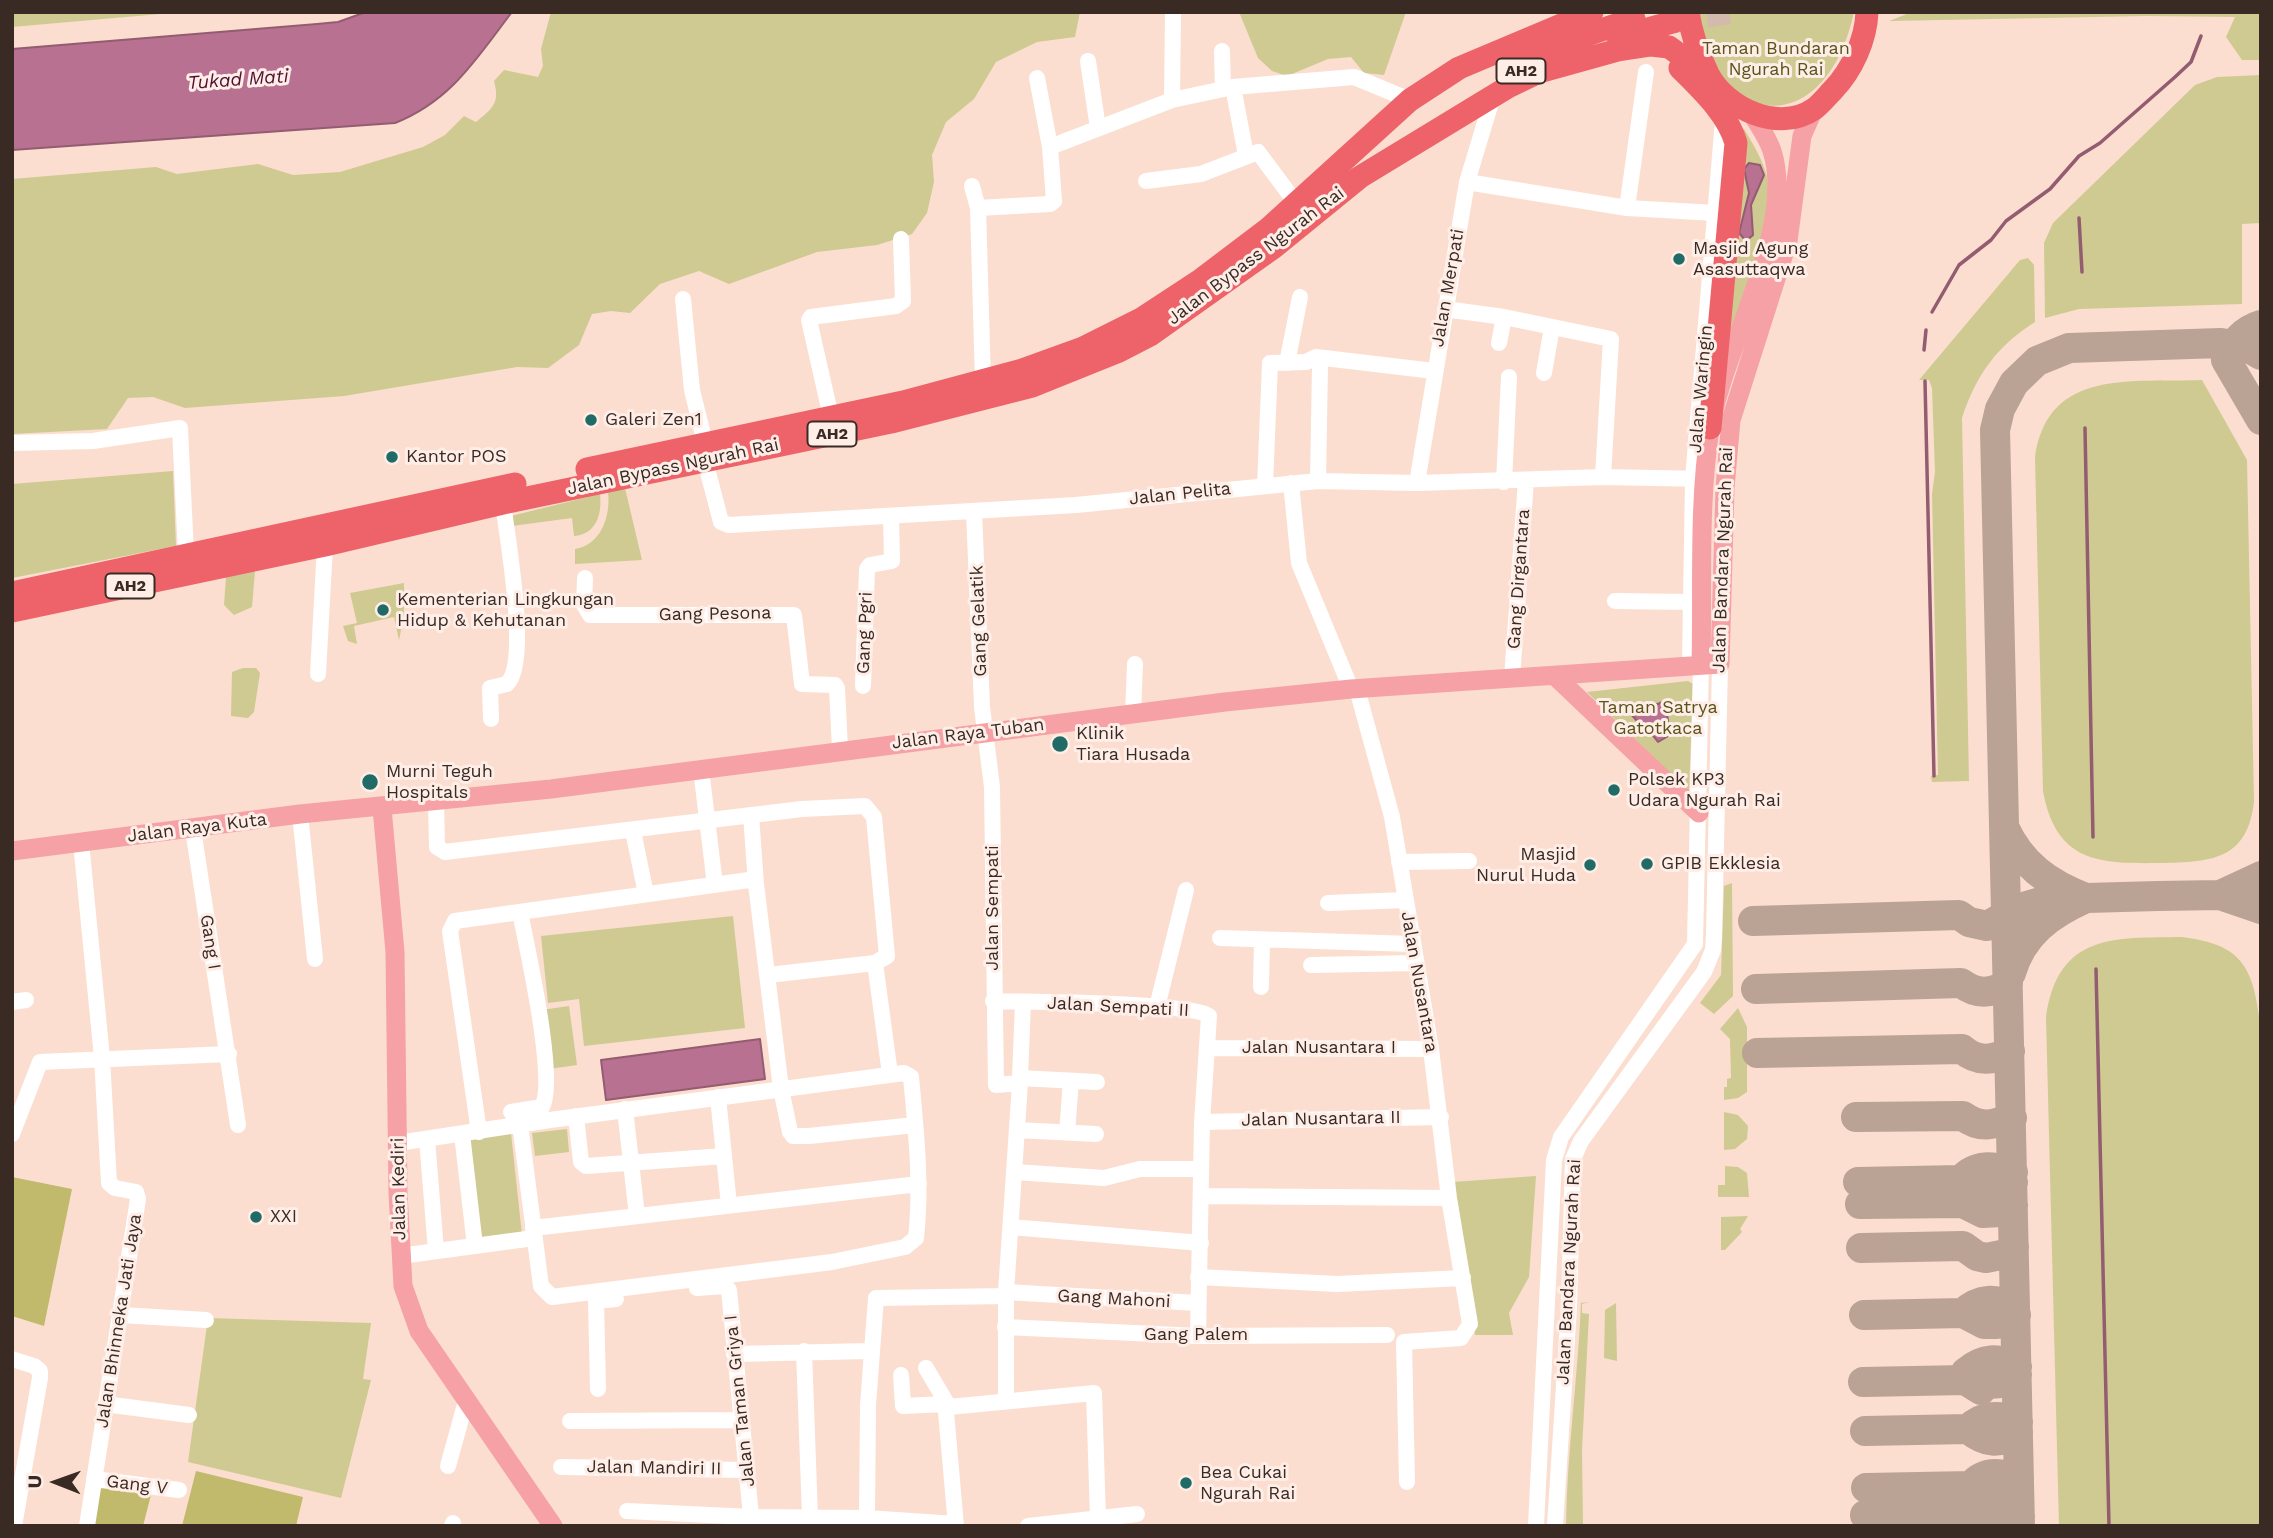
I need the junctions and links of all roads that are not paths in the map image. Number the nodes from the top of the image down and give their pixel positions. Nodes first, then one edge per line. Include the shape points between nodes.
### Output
1 (1174, 12) edge
2 (1592, 12) edge
3 (1889, 12) edge
4 (1674, 16) edge
5 (1867, 19) edge
6 (1637, 46) junction
7 (1222, 51) dead end
8 (1088, 61) dead end
9 (1646, 72) dead end
10 (1709, 76) junction
11 (1037, 78) dead end
12 (1228, 88) junction
13 (1493, 96) junction
14 (1172, 100) junction
15 (1410, 100) junction
16 (1814, 109) junction
17 (1721, 114) junction
18 (1752, 114) junction
19 (1098, 128) junction
20 (1050, 147) junction
21 (1246, 155) junction
22 (1350, 156) junction
23 (1360, 177) junction
24 (1146, 181) dead end
25 (1467, 182) junction
26 (972, 186) dead end
27 (1296, 202) junction
28 (978, 208) junction
29 (1627, 208) junction
30 (1716, 213) junction
31 (901, 239) dead end
32 (1300, 297) dead end
33 (683, 299) dead end
34 (1445, 309) junction
35 (1504, 317) junction
36 (1552, 327) junction
37 (1499, 343) dead end
38 (1287, 363) junction
39 (1320, 365) dead end
40 (1434, 370) junction
41 (1544, 373) dead end
42 (1509, 377) dead end
43 (983, 381) junction
44 (1706, 388) junction
45 (831, 417) junction
46 (1710, 428) junction
47 (12, 443) edge
48 (705, 452) junction
49 (1603, 477) junction
50 (1699, 479) junction
51 (1526, 480) junction
52 (1318, 481) junction
53 (1504, 482) junction
54 (1291, 483) junction
55 (1417, 483) junction
56 (1265, 486) junction
57 (503, 503) junction
58 (974, 511) junction
59 (891, 517) junction
60 (326, 545) junction
61 (246, 551) junction
62 (186, 554) junction
63 (585, 578) dead end
64 (12, 593) edge
65 (1615, 601) dead end
66 (1691, 602) junction
67 (12, 611) edge
68 (1135, 664) dead end
69 (1703, 664) junction
70 (318, 674) dead end
71 (1555, 676) junction
72 (1512, 678) junction
73 (863, 685) dead end
74 (1354, 689) junction
75 (1133, 714) junction
76 (491, 719) dead end
77 (985, 731) junction
78 (840, 749) junction
79 (701, 769) junction
80 (436, 801) junction
81 (382, 808) junction
82 (1699, 813) junction
83 (300, 814) junction
84 (751, 815) junction
85 (707, 821) junction
86 (193, 829) junction
87 (633, 831) junction
88 (81, 842) junction
89 (12, 851) edge
90 (1469, 861) dead end
91 (1399, 862) junction
92 (756, 884) junction
93 (715, 886) junction
94 (1186, 890) dead end
95 (646, 894) junction
96 (1405, 900) junction
97 (1328, 902) dead end
98 (520, 912) junction
99 (1220, 938) dead end
100 (1262, 941) junction
101 (1413, 944) junction
102 (315, 959) dead end
103 (876, 963) junction
104 (1416, 963) junction
105 (1311, 965) dead end
106 (768, 975) junction
107 (1261, 987) dead end
108 (993, 1001) junction
109 (1023, 1002) junction
110 (1157, 1007) junction
111 (1651, 1008) junction
112 (1669, 1021) junction
113 (1208, 1048) junction
114 (1431, 1049) junction
115 (229, 1054) junction
116 (102, 1058) junction
117 (890, 1074) junction
118 (1020, 1081) junction
119 (1071, 1081) junction
120 (1097, 1082) dead end
121 (781, 1089) junction
122 (718, 1097) junction
123 (625, 1110) junction
124 (576, 1116) junction
125 (1441, 1117) junction
126 (516, 1118) junction
127 (1202, 1122) junction
128 (239, 1125) dead end
129 (915, 1125) junction
130 (1017, 1130) junction
131 (1067, 1132) junction
132 (470, 1133) junction
133 (12, 1134) edge
134 (1096, 1134) dead end
135 (427, 1139) junction
136 (398, 1143) junction
137 (724, 1156) junction
138 (631, 1163) junction
139 (1201, 1170) junction
140 (1015, 1172) junction
141 (919, 1184) junction
142 (1202, 1196) junction
143 (1449, 1198) junction
144 (729, 1205) junction
145 (637, 1216) junction
146 (1011, 1227) junction
147 (534, 1233) junction
148 (1200, 1243) junction
149 (475, 1247) junction
150 (1571, 1248) junction
151 (1552, 1249) junction
152 (436, 1251) junction
153 (400, 1256) junction
154 (1198, 1277) junction
155 (1463, 1278) junction
156 (714, 1282) junction
157 (1006, 1294) junction
158 (1197, 1303) junction
159 (121, 1315) junction
160 (206, 1320) dead end
161 (1005, 1327) junction
162 (1387, 1335) dead end
163 (1198, 1336) junction
164 (804, 1351) junction
165 (870, 1351) junction
166 (734, 1354) junction
167 (1546, 1356) junction
168 (1565, 1357) junction
169 (12, 1359) edge
170 (926, 1368) dead end
171 (901, 1375) dead end
172 (598, 1389) dead end
173 (466, 1401) junction
174 (1006, 1401) junction
175 (105, 1404) junction
176 (947, 1405) junction
177 (189, 1415) dead end
178 (740, 1420) junction
179 (570, 1421) dead end
180 (448, 1466) dead end
181 (561, 1467) dead end
182 (747, 1470) junction
183 (94, 1479) junction
184 (1407, 1482) dead end
185 (179, 1490) dead end
186 (627, 1511) dead end
187 (1137, 1514) dead end
188 (810, 1517) junction
189 (867, 1518) junction
190 (1098, 1518) junction
191 (751, 1522) edge
192 (922, 1524) edge
193 (956, 1525) edge
194 (14, 1526) edge
195 (87, 1526) edge
196 (553, 1526) edge
197 (1028, 1526) edge
198 (1536, 1526) edge
199 (1556, 1526) edge

1 - 14 street
2 - 15 highway via 1459,68
3 - 5 highway
4 - 10 highway
4 - 22 highway, AH2 via 1532,51 1466,82
4 - 23 highway, AH2 via 1536,64 1475,93 1404,137
5 - 16 highway via 1855,58 1842,80
6 - 10 highway via 1669,47
6 - 13 highway via 1539,72
6 - 17 highway via 1674,63
7 - 12 street
8 - 19 street
9 - 29 street
10 - 18 highway
11 - 20 street
12 - 14 street
12 - 15 street via 1354,77
12 - 21 street
13 - 23 highway
13 - 25 street, Jalan Merpati
14 - 19 street
15 - 22 highway
16 - 18 highway via 1788,118
16 - 69 main road, Jalan Bandara Ngurah Rai via 1802,136 1788,241 1731,420
17 - 30 street, Jalan Waringin
17 - 44 highway via 1737,143
18 - 46 main road, Jalan Bandara Ngurah Rai via 1772,151 1777,190 1766,248
19 - 20 street
20 - 28 street via 1052,204
21 - 24 street via 1201,174
21 - 27 street via 1261,153
22 - 27 highway, Jalan Bypass Ngurah Rai / AH2
23 - 48 highway, Jalan Bypass Ngurah Rai / AH2 via 1199,302 1118,351 1064,374 997,396
25 - 29 street
25 - 34 street, Jalan Merpati
26 - 28 street
27 - 43 highway, Jalan Bypass Ngurah Rai / AH2 via 1202,279 1141,319 1059,358
28 - 43 street
29 - 30 street
30 - 44 street, Jalan Waringin
31 - 45 street via 903,300 896,306 809,320
32 - 38 street
33 - 48 street via 692,390
34 - 35 street
34 - 40 street, Jalan Merpati
35 - 36 street
35 - 37 street
36 - 41 street
36 - 49 street via 1611,339
38 - 40 street via 1344,358
38 - 56 street via 1270,364
39 - 52 street
40 - 55 street, Jalan Merpati
42 - 53 street
43 - 45 highway, Jalan Bypass Ngurah Rai / AH2
44 - 46 highway
44 - 50 street, Jalan Waringin
45 - 48 highway, Jalan Bypass Ngurah Rai / AH2
46 - 50 main road, Jalan Bandara Ngurah Rai
47 - 62 street via 93,441 180,428
48 - 57 highway, Jalan Bypass Ngurah Rai / AH2
48 - 59 street, Jalan Pelita via 724,525
48 - 61 highway, Jalan Bypass Ngurah Rai / AH2
49 - 50 street, Jalan Pelita
49 - 51 street, Jalan Pelita
50 - 66 street, Jalan Waringin
50 - 69 main road, Jalan Bandara Ngurah Rai
51 - 53 street, Jalan Pelita
51 - 72 street, Gang Dirgantara
52 - 54 street, Jalan Pelita
52 - 55 street, Jalan Pelita
53 - 55 street, Jalan Pelita
54 - 56 street, Jalan Pelita
54 - 74 street, Jalan Nusantara via 1299,563
56 - 58 street, Jalan Pelita
57 - 60 highway, Jalan Bypass Ngurah Rai / AH2
57 - 76 street via 517,597 515,673 507,684 489,688
58 - 59 street, Jalan Pelita
58 - 77 street, Gang Gelatik
59 - 73 street, Gang Pgri via 892,561 867,569
60 - 61 highway, Jalan Bypass Ngurah Rai / AH2
60 - 70 street
61 - 62 highway, Jalan Bypass Ngurah Rai / AH2
61 - 67 highway, Jalan Bypass Ngurah Rai / AH2
62 - 64 highway, Jalan Bypass Ngurah Rai / AH2
63 - 78 street, Gang Pesona via 584,605 590,615 794,615 802,684 837,688
65 - 66 street
66 - 69 street, Jalan Waringin
68 - 75 street
69 - 71 main road, Jalan Raya Tuban
69 - 82 street, Jalan Bandara Ngurah Rai
69 - 112 street, Jalan Bandara Ngurah Rai via 1713,950 1704,972
71 - 72 main road, Jalan Raya Tuban
71 - 82 main road
72 - 74 main road, Jalan Raya Tuban
74 - 75 main road, Jalan Raya Tuban
74 - 91 street, Jalan Nusantara via 1382,772
75 - 77 main road, Jalan Raya Tuban
77 - 78 main road, Jalan Raya Tuban
77 - 108 street, Jalan Sempati via 992,787
78 - 79 main road, Jalan Raya Tuban
79 - 80 main road, Jalan Raya Tuban
79 - 85 street
80 - 81 main road, Jalan Raya Tuban
80 - 87 street via 437,847 445,852
81 - 83 main road, Jalan Raya Kuta
81 - 136 main road, Jalan Kediri via 395,952
82 - 111 street, Jalan Bandara Ngurah Rai via 1695,944
83 - 86 main road, Jalan Raya Kuta
83 - 102 street
84 - 85 street
84 - 92 street
84 - 103 street via 858,804 870,809 888,951
85 - 87 street
85 - 93 street
86 - 88 main road, Jalan Raya Kuta
86 - 115 street, Gang I
87 - 95 street
88 - 89 main road, Jalan Raya Kuta
88 - 116 street
90 - 91 street
91 - 96 street, Jalan Nusantara
92 - 93 street via 749,880
92 - 106 street
93 - 95 street
94 - 110 street
95 - 98 street
96 - 97 street
96 - 101 street, Jalan Nusantara
98 - 126 street via 547,1092 542,1107
98 - 132 street via 455,921 450,931
99 - 100 street
100 - 101 street
100 - 107 street
101 - 104 street, Jalan Nusantara
103 - 106 street
103 - 117 street
104 - 105 street
104 - 114 street, Jalan Nusantara
106 - 121 street
108 - 109 street, Jalan Sempati II
108 - 118 street, Jalan Sempati via 996,1085
109 - 110 street, Jalan Sempati II
109 - 118 street
110 - 113 street, Jalan Sempati II via 1208,1014
111 - 112 street
111 - 151 street, Jalan Bandara Ngurah Rai via 1561,1137 1554,1160
112 - 150 street, Jalan Bandara Ngurah Rai via 1576,1149
113 - 114 street, Jalan Nusantara I
113 - 127 street, Gang Mahoni
114 - 125 street, Jalan Nusantara
115 - 116 street
115 - 128 street, Gang I
116 - 133 street via 38,1064
116 - 159 street, Jalan Bhinneka Jati Jaya via 108,1183 136,1192 138,1199
117 - 121 street
117 - 129 street via 911,1077
118 - 119 street
118 - 130 street
119 - 120 street
119 - 131 street
121 - 122 street
121 - 129 street via 793,1136
122 - 123 street
122 - 137 street
123 - 124 street
123 - 138 street
124 - 126 street
124 - 138 street via 584,1165
125 - 127 street, Jalan Nusantara II
125 - 143 street, Jalan Nusantara
126 - 132 street
126 - 147 street
127 - 139 street, Gang Mahoni
129 - 141 street
130 - 131 street
130 - 140 street
131 - 134 street
132 - 135 street
132 - 149 street
135 - 136 street
135 - 152 street
136 - 153 main road, Jalan Kediri
137 - 138 street
137 - 144 street
138 - 145 street
139 - 140 street via 1140,1169 1104,1178
139 - 142 street, Gang Mahoni
140 - 146 street
141 - 144 street
141 - 156 street via 913,1244
142 - 143 street
142 - 148 street, Gang Mahoni
143 - 155 street, Jalan Nusantara
144 - 145 street
145 - 147 street
146 - 148 street
146 - 157 street
147 - 149 street
147 - 156 street via 541,1286 552,1297
148 - 154 street, Gang Mahoni
149 - 152 street
150 - 151 street
150 - 168 street, Jalan Bandara Ngurah Rai
151 - 167 street, Jalan Bandara Ngurah Rai
152 - 153 street
153 - 173 main road, Jalan Kediri via 410,1311 419,1331
154 - 155 street via 1337,1284
154 - 158 street, Gang Mahoni
155 - 184 street, Jalan Nusantara via 1470,1324 1464,1335 1404,1342
156 - 166 street, Jalan Taman Griya I via 729,1290
156 - 172 street via 596,1301
157 - 158 street, Gang Mahoni
157 - 161 street
157 - 165 street, Gang Mahoni via 878,1296
158 - 163 street
159 - 160 street
159 - 175 street, Jalan Bhinneka Jati Jaya
161 - 163 street, Gang Palem
161 - 174 street
162 - 163 street, Gang Palem
164 - 165 street
164 - 166 street
164 - 188 street
165 - 189 street
166 - 178 street, Jalan Taman Griya I
167 - 168 street
167 - 198 street, Jalan Bandara Ngurah Rai
168 - 199 street, Jalan Bandara Ngurah Rai
169 - 194 street via 40,1371
170 - 176 street
171 - 176 street via 903,1406
173 - 180 street
173 - 196 main road, Jalan Kediri
174 - 176 street
174 - 190 street via 1095,1393
175 - 177 street
175 - 183 street, Jalan Bhinneka Jati Jaya
176 - 193 street
178 - 179 street
178 - 182 street, Jalan Taman Griya I
181 - 182 street, Jalan Mandiri II
182 - 191 street, Jalan Taman Griya I
183 - 185 street, Gang V
183 - 195 street, Jalan Bhinneka Jati Jaya
186 - 191 street
187 - 190 street
188 - 189 street
188 - 191 street
189 - 192 street
190 - 197 street
192 - 193 street

